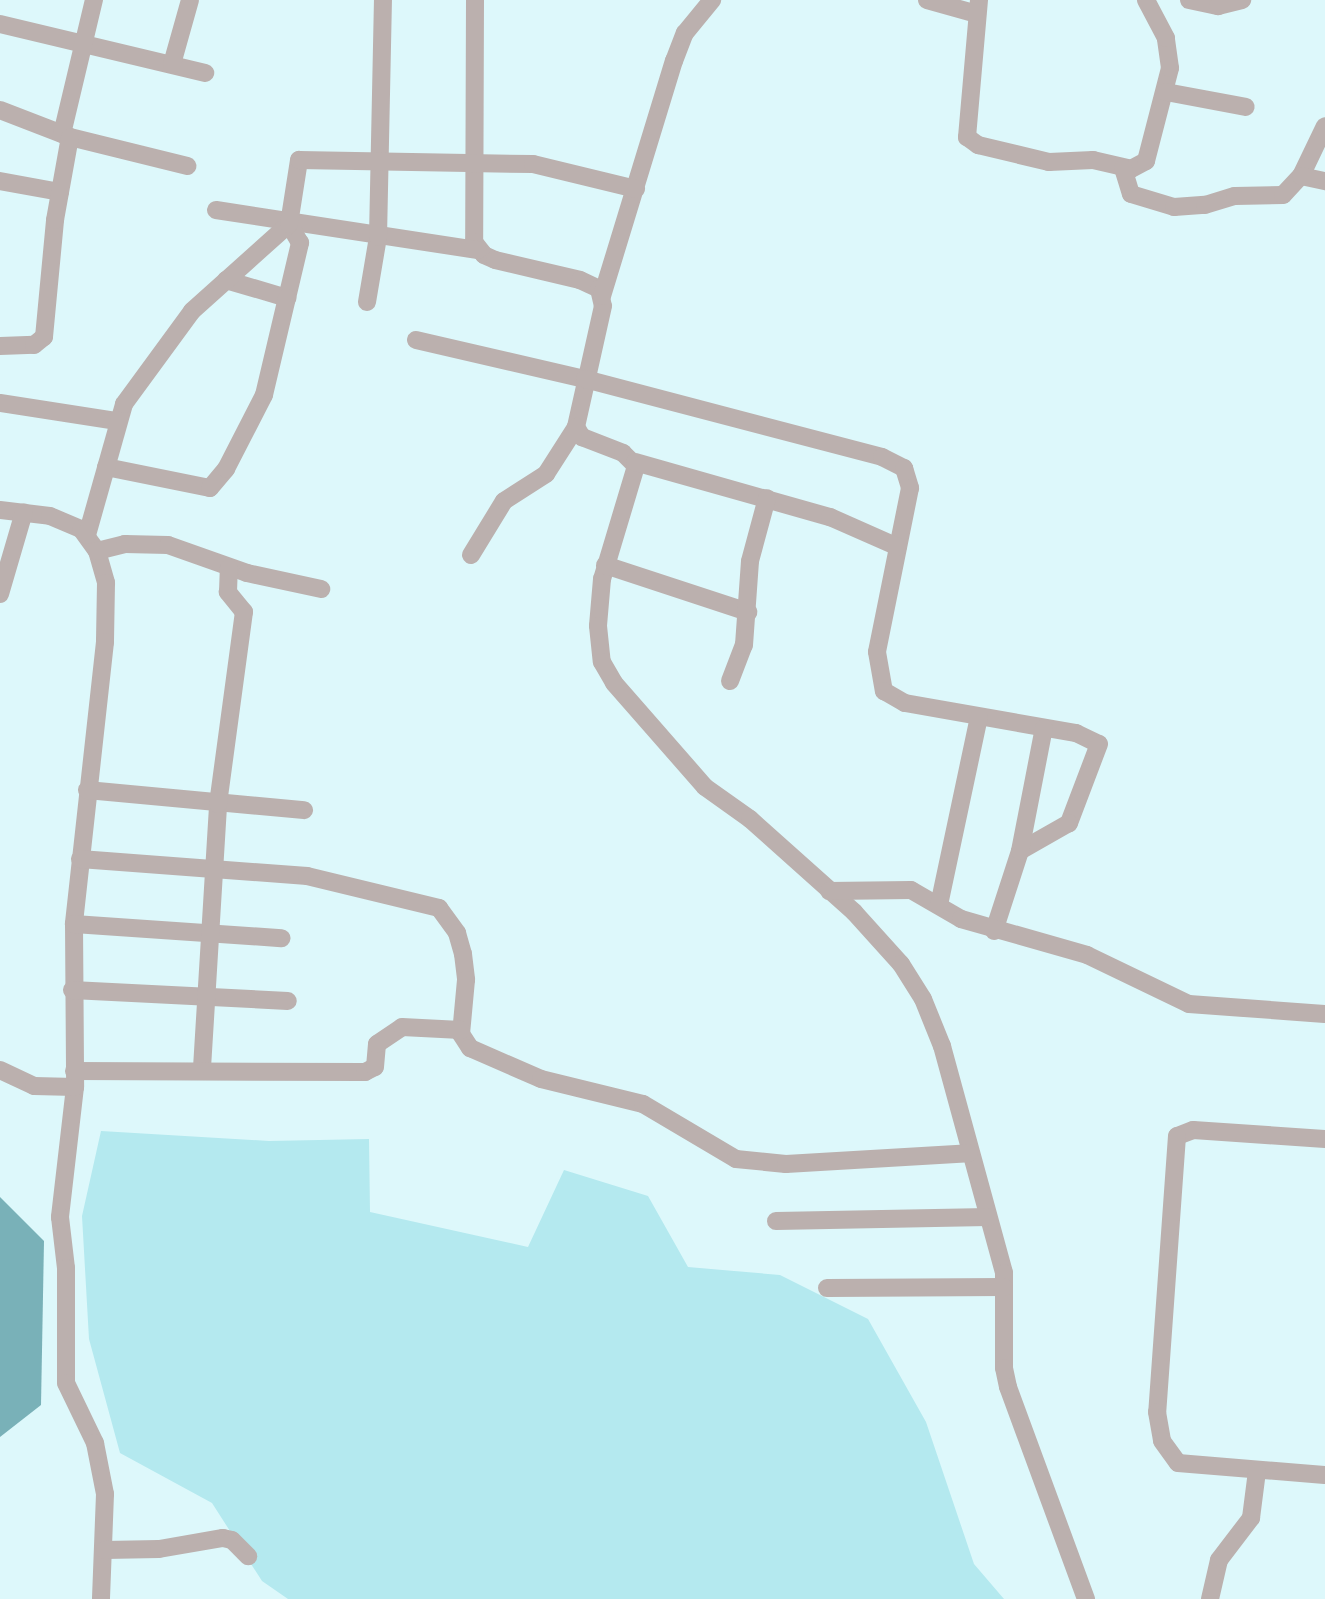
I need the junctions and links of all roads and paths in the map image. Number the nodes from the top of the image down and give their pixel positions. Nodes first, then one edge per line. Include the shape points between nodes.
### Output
1 (94, 0) edge
2 (190, 0) edge
3 (383, 0) edge
4 (475, 0) edge
5 (712, 0) edge
6 (927, 0) edge
7 (1146, 0) edge
8 (1189, 0) edge
9 (1242, 0) edge
10 (978, 7) edge
11 (0, 24) edge
12 (82, 43) junction
13 (172, 64) junction
14 (205, 73) dead end
15 (1166, 92) junction
16 (1246, 107) dead end
17 (0, 110) edge
18 (1325, 126) edge
19 (66, 135) junction
20 (381, 161) junction
21 (471, 162) junction
22 (187, 166) dead end
23 (1123, 168) junction
24 (1301, 176) junction
25 (0, 181) edge
26 (1325, 181) edge
27 (636, 189) junction
28 (60, 192) junction
29 (216, 210) dead end
30 (289, 224) junction
31 (378, 237) junction
32 (478, 250) junction
33 (226, 280) junction
34 (602, 296) junction
35 (287, 298) junction
36 (367, 302) dead end
37 (416, 340) dead end
38 (0, 346) edge
39 (585, 379) junction
40 (0, 402) edge
41 (116, 421) junction
42 (576, 427) junction
43 (635, 462) junction
44 (106, 467) junction
45 (767, 498) junction
46 (0, 510) edge
47 (24, 512) junction
48 (87, 535) junction
49 (898, 547) junction
50 (97, 551) junction
51 (471, 555) dead end
52 (605, 565) junction
53 (229, 568) junction
54 (321, 589) dead end
55 (0, 594) edge
56 (748, 612) junction
57 (730, 681) dead end
58 (979, 716) junction
59 (1044, 728) junction
60 (87, 790) junction
61 (218, 804) junction
62 (304, 810) dead end
63 (1020, 850) junction
64 (80, 859) junction
65 (214, 869) junction
66 (829, 891) junction
67 (939, 905) junction
68 (74, 924) junction
69 (994, 931) junction
70 (210, 932) junction
71 (282, 938) dead end
72 (72, 990) junction
73 (206, 997) junction
74 (288, 1001) dead end
75 (1325, 1014) edge
76 (461, 1030) junction
77 (202, 1068) junction
78 (0, 1070) edge
79 (74, 1079) junction
80 (1325, 1139) edge
81 (969, 1153) junction
82 (988, 1217) junction
83 (776, 1222) dead end
84 (1004, 1287) junction
85 (827, 1288) dead end
86 (1257, 1471) junction
87 (1325, 1475) edge
88 (105, 1550) junction
89 (248, 1556) dead end
90 (101, 1599) edge
91 (1086, 1599) edge
92 (1210, 1599) edge

1 - 12 street
2 - 13 street
3 - 20 street
4 - 21 street
5 - 27 street via 699,12 681,43
6 - 10 street
7 - 15 street via 1170,49
8 - 9 street via 1225,6
10 - 23 street via 965,127 970,141 1049,162 1093,160
11 - 12 street
12 - 13 street
12 - 19 street
13 - 14 street
15 - 16 street
15 - 23 street via 1146,161
17 - 19 street
18 - 24 street
19 - 22 street
19 - 28 street
20 - 21 street
20 - 30 street via 299,160
20 - 31 street
21 - 27 street via 533,164
21 - 32 street via 471,212
23 - 24 street via 1131,194 1150,203 1185,208 1235,195 1283,195
24 - 26 street
25 - 28 street
27 - 34 street
28 - 38 street via 44,337 34,345
29 - 30 street
30 - 31 street
30 - 33 street
30 - 35 street via 300,243
31 - 32 street
31 - 36 street
32 - 34 street via 495,260 587,282
33 - 35 street
33 - 41 street via 192,311 128,397
34 - 39 street
35 - 44 street via 264,395 226,468 210,488
37 - 39 street
39 - 42 street
39 - 49 street via 897,462 908,476 909,488
40 - 41 street
41 - 44 street
42 - 43 street via 582,437
42 - 51 street via 546,474 504,501
43 - 45 street
43 - 52 street via 636,477
44 - 48 street
45 - 49 street via 830,517
45 - 56 street via 750,561
46 - 47 street
47 - 48 street via 64,520
47 - 55 street
48 - 50 street
49 - 58 street via 880,626 880,684 905,703
50 - 53 street via 125,544 167,545
50 - 60 street via 106,583 107,616
52 - 56 street
52 - 66 street via 599,645 614,684 705,787 750,819
53 - 54 street
53 - 61 street via 228,592 244,612
56 - 57 street via 744,645
58 - 59 street
58 - 67 street
59 - 63 street
59 - 63 street via 1090,736 1099,750 1069,823
60 - 61 street
60 - 64 street
61 - 62 street
61 - 65 street
63 - 69 street
64 - 65 street
64 - 68 street
65 - 70 street
65 - 76 street via 333,881 439,908 457,933 463,954 466,980
66 - 67 street via 901,889
66 - 81 street via 881,940 923,999 942,1046
67 - 69 street
68 - 70 street
68 - 72 street
69 - 75 street via 1087,955 1189,1004
70 - 71 street
70 - 73 street
72 - 73 street
72 - 79 street
73 - 74 street
73 - 77 street
76 - 77 street via 402,1027 377,1044 375,1067 365,1072
76 - 81 street via 470,1048 507,1067 589,1093 643,1104 736,1159 786,1164
77 - 79 street
78 - 79 street via 34,1086
79 - 88 street via 60,1217 66,1268 65,1374 101,1461
80 - 86 street via 1193,1130 1177,1136 1174,1143 1158,1428 1168,1454 1178,1463
81 - 82 street
82 - 83 street
82 - 84 street
84 - 85 street
84 - 91 street via 1008,1387
86 - 87 street
86 - 92 street via 1251,1518 1219,1560
88 - 89 street via 135,1551 228,1539
88 - 90 street

